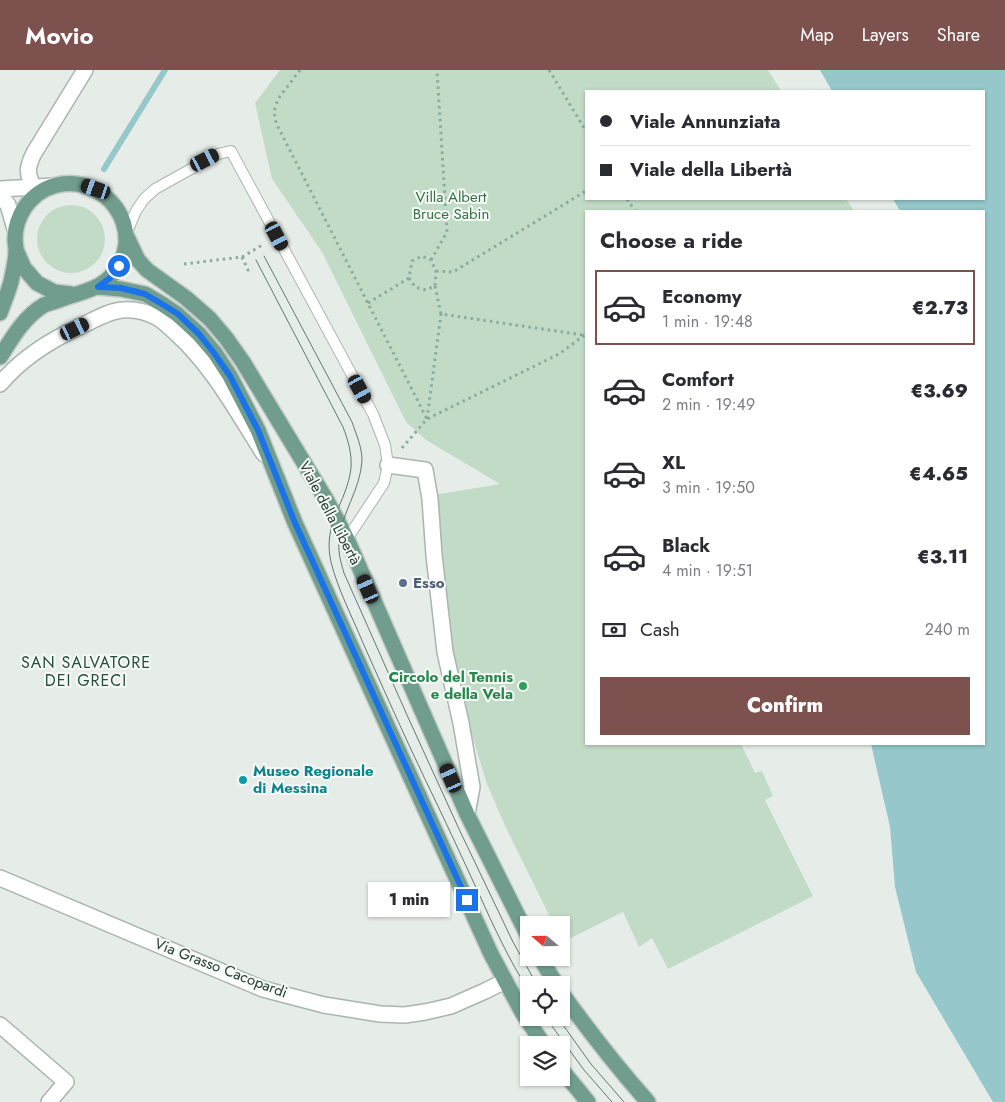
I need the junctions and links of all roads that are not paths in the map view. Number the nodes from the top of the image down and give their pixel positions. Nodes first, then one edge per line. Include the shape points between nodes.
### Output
1 (85, 70) edge
2 (54, 186) junction
3 (34, 188) junction
4 (0, 189) edge
5 (0, 195) edge
6 (16, 229) junction
7 (126, 235) junction
8 (16, 250) junction
9 (98, 287) junction
10 (74, 294) junction
11 (1, 309) edge
12 (0, 357) edge
13 (0, 384) edge
14 (388, 465) junction
15 (275, 473) junction
16 (347, 539) junction
17 (468, 814) junction
18 (0, 878) edge
19 (520, 920) edge
20 (505, 981) junction
21 (570, 1004) edge
22 (0, 1025) edge
23 (538, 1036) edge
24 (570, 1080) edge
25 (49, 1102) edge
26 (588, 1102) edge
27 (648, 1102) edge

1 - 3 street via 27,166
2 - 3 street
2 - 6 main road via 43,190 26,207
2 - 7 main road via 83,184 108,197 124,221
3 - 4 street
5 - 6 street via 8,205
6 - 8 main road
7 - 9 main road via 125,251 119,266
7 - 14 lane via 136,211 155,189 218,154 231,151 373,414 386,445
7 - 16 main road, Viale della Libertà via 138,260 147,270 186,298 226,338 328,502
8 - 10 main road via 24,268 37,283 54,292
8 - 11 main road via 12,279
9 - 10 main road
9 - 15 main road, Viale della Libertà via 145,294 178,314 199,334 230,376 258,430
10 - 12 main road via 45,305 34,313 23,323
13 - 15 street via 24,359 43,346 95,320 121,310 148,313 158,317 206,364
14 - 16 lane via 384,483
14 - 17 street via 424,470 430,499 445,652 462,723 472,787
15 - 20 main road, Viale della Libertà
16 - 17 main road, Viale della Libertà
17 - 19 main road, Viale della Libertà
18 - 20 street, Via Grasso Cacopardi via 263,989 324,1005 405,1015 451,1006
20 - 23 main road, Viale della Libertà
21 - 27 main road via 600,1046
22 - 25 street via 66,1082
24 - 26 main road

